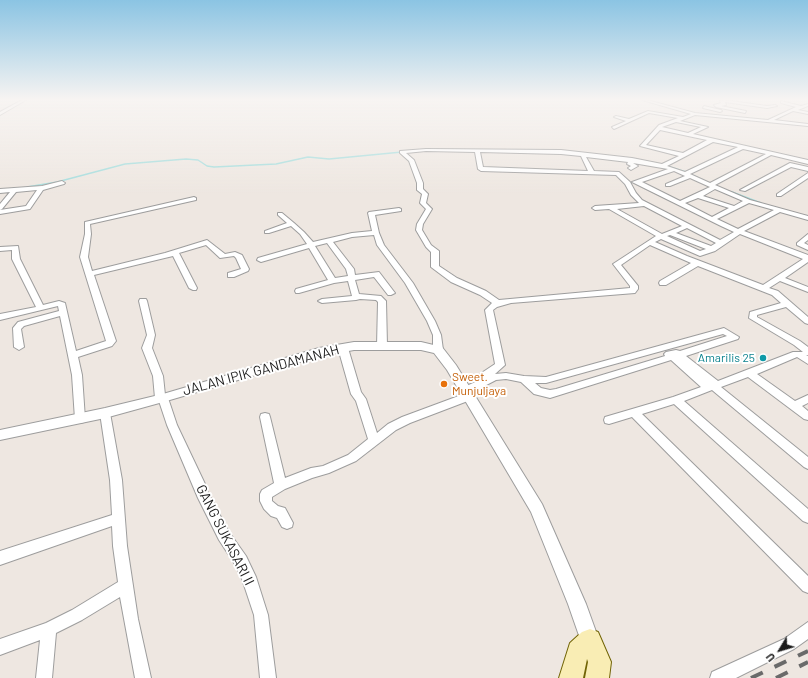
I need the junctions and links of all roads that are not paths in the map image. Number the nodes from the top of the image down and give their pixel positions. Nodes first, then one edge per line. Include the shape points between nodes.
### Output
1 (656, 132) edge
2 (674, 132) edge
3 (696, 132) edge
4 (688, 135) junction
5 (712, 140) junction
6 (743, 147) junction
7 (476, 150) junction
8 (770, 153) junction
9 (582, 154) junction
10 (683, 155) junction
11 (632, 160) junction
12 (801, 160) junction
13 (808, 162) edge
14 (790, 164) junction
15 (663, 165) junction
16 (631, 168) dead end
17 (808, 169) edge
18 (674, 170) junction
19 (592, 172) junction
20 (687, 174) junction
21 (808, 175) edge
22 (638, 182) junction
23 (62, 183) dead end
24 (628, 183) junction
25 (668, 185) dead end
26 (712, 185) junction
27 (40, 190) dead end
28 (743, 190) dead end
29 (0, 191) edge
30 (13, 192) dead end
31 (780, 195) dead end
32 (698, 196) junction
33 (194, 199) dead end
34 (748, 201) junction
35 (681, 203) junction
36 (644, 204) junction
37 (0, 208) edge
38 (595, 208) dead end
39 (611, 208) junction
40 (735, 208) junction
41 (399, 210) dead end
42 (779, 210) junction
43 (0, 212) edge
44 (280, 214) dead end
45 (808, 218) edge
46 (712, 219) junction
47 (292, 224) junction
48 (687, 226) junction
49 (267, 232) dead end
50 (738, 232) junction
51 (376, 233) junction
52 (671, 233) junction
53 (662, 236) junction
54 (808, 236) edge
55 (329, 241) junction
56 (651, 243) junction
57 (720, 243) junction
58 (311, 245) junction
59 (808, 248) edge
60 (0, 249) edge
61 (712, 249) junction
62 (175, 253) junction
63 (808, 259) edge
64 (262, 260) dead end
65 (697, 263) junction
66 (129, 264) junction
67 (131, 273) dead end
68 (89, 274) junction
69 (231, 275) dead end
70 (351, 277) junction
71 (779, 278) junction
72 (333, 281) junction
73 (663, 283) dead end
74 (193, 288) dead end
75 (764, 288) junction
76 (808, 290) edge
77 (299, 291) dead end
78 (391, 293) dead end
79 (356, 296) junction
80 (143, 301) dead end
81 (322, 301) dead end
82 (498, 303) junction
83 (787, 304) junction
84 (41, 308) junction
85 (63, 313) junction
86 (0, 318) edge
87 (808, 321) edge
88 (808, 339) edge
89 (797, 343) junction
90 (382, 346) junction
91 (19, 347) dead end
92 (343, 348) junction
93 (665, 348) junction
94 (438, 350) junction
95 (808, 352) edge
96 (74, 355) junction
97 (676, 356) junction
98 (808, 361) edge
99 (749, 373) junction
100 (556, 377) junction
101 (524, 379) junction
102 (712, 386) junction
103 (568, 389) junction
104 (466, 391) junction
105 (161, 398) junction
106 (808, 399) edge
107 (676, 400) junction
108 (794, 406) junction
109 (633, 412) junction
110 (105, 413) junction
111 (265, 416) dead end
112 (808, 416) edge
113 (80, 419) junction
114 (609, 420) dead end
115 (0, 435) edge
116 (374, 441) junction
117 (808, 464) edge
118 (281, 485) junction
119 (808, 517) edge
120 (119, 518) junction
121 (287, 522) dead end
122 (0, 558) edge
123 (126, 586) junction
124 (808, 586) edge
125 (49, 629) junction
126 (808, 630) edge
127 (590, 640) junction
128 (0, 647) edge
129 (44, 678) edge
130 (143, 678) edge
131 (268, 678) edge
132 (571, 678) edge
133 (597, 678) edge
134 (718, 678) edge

1 - 10 street via 642,146
2 - 4 street
3 - 4 street
4 - 5 street
5 - 6 street
5 - 10 street
6 - 8 street
6 - 20 street
7 - 9 street
7 - 19 street via 480,169
7 - 82 street via 402,152 411,160 420,183 420,190 425,194 423,202 429,209 418,230 428,246 435,251 435,267
8 - 12 street
8 - 26 street
9 - 11 street
9 - 19 street
10 - 15 street
11 - 15 street
11 - 16 street via 630,164 635,166
12 - 13 street
12 - 14 street
14 - 17 street
14 - 28 street
15 - 18 street
18 - 20 street
18 - 22 street
19 - 24 street via 616,172
20 - 25 street
20 - 26 street
21 - 31 street
22 - 24 street
22 - 35 street
23 - 29 street via 42,188
24 - 36 street via 633,194
26 - 32 street
26 - 34 street
27 - 43 street via 27,208
30 - 37 street
32 - 35 street
32 - 40 street
33 - 68 street via 87,223 84,257
34 - 40 street
34 - 42 street
35 - 46 street
36 - 39 street
36 - 48 street
38 - 39 street
39 - 53 street
40 - 46 street
41 - 51 street via 372,213
42 - 45 street
42 - 50 street
44 - 47 street
46 - 50 street
47 - 49 street
47 - 58 street
48 - 52 street
48 - 57 street
50 - 57 street
50 - 63 street
51 - 55 street via 352,235
51 - 94 street via 381,245 409,283 431,321 437,335
52 - 53 street
52 - 61 street
53 - 56 street
53 - 61 street via 696,253 702,254
54 - 59 street via 799,244
55 - 58 street
55 - 70 street via 350,269
56 - 65 street
56 - 82 street via 617,264 634,286 632,291
57 - 61 street
58 - 64 street
58 - 72 street
60 - 84 street via 16,247 16,259
62 - 66 street
62 - 69 street via 208,242 223,256 235,254 239,257 245,269
62 - 74 street
63 - 71 street
65 - 73 street
65 - 75 street
66 - 67 street
66 - 68 street
68 - 96 street via 111,341 109,344
70 - 72 street
70 - 78 street via 378,274
70 - 79 street
71 - 75 street
71 - 76 street
72 - 77 street
75 - 83 street via 776,293
79 - 81 street
79 - 90 street via 378,298 382,301
80 - 105 street, GANG SUKASARI II via 151,335 147,348 158,376
82 - 104 street via 489,310 500,365
83 - 87 street
83 - 89 street via 753,314 753,318
84 - 85 street via 60,303
84 - 86 street
85 - 91 street via 21,324 18,328
85 - 96 street
88 - 89 street
89 - 95 street
90 - 92 street, JALAN IPIK GANDAMANAH
90 - 94 street, JALAN IPIK GANDAMANAH via 421,346
92 - 105 street, JALAN IPIK GANDAMANAH via 285,361
92 - 116 street via 356,394 362,399
93 - 97 street
93 - 97 street via 724,331 736,337
93 - 100 street
94 - 104 street via 447,359
96 - 113 street
97 - 102 street
97 - 103 street
98 - 99 street via 802,355 796,354
99 - 102 street
99 - 108 street
100 - 101 street via 546,380
100 - 103 street
101 - 103 street via 543,393 556,393
101 - 104 street via 494,377
102 - 107 street
102 - 117 street
104 - 116 street via 392,427
104 - 127 street via 537,509
105 - 110 street, JALAN IPIK GANDAMANAH
105 - 131 street, GANG SUKASARI II via 202,494 249,577 261,616
106 - 108 street
107 - 109 street
107 - 119 street
108 - 112 street
109 - 114 street
109 - 124 street
110 - 113 street, JALAN IPIK GANDAMANAH
110 - 120 street via 116,480
111 - 118 street
113 - 115 street, JALAN IPIK GANDAMANAH
116 - 118 street via 352,458
118 - 121 street via 266,494 266,501 275,512 281,512
120 - 122 street
120 - 123 street
123 - 125 street
123 - 130 street
125 - 128 street
125 - 129 street
126 - 134 street via 789,644
127 - 132 main road via 578,651
127 - 133 main road via 600,662

